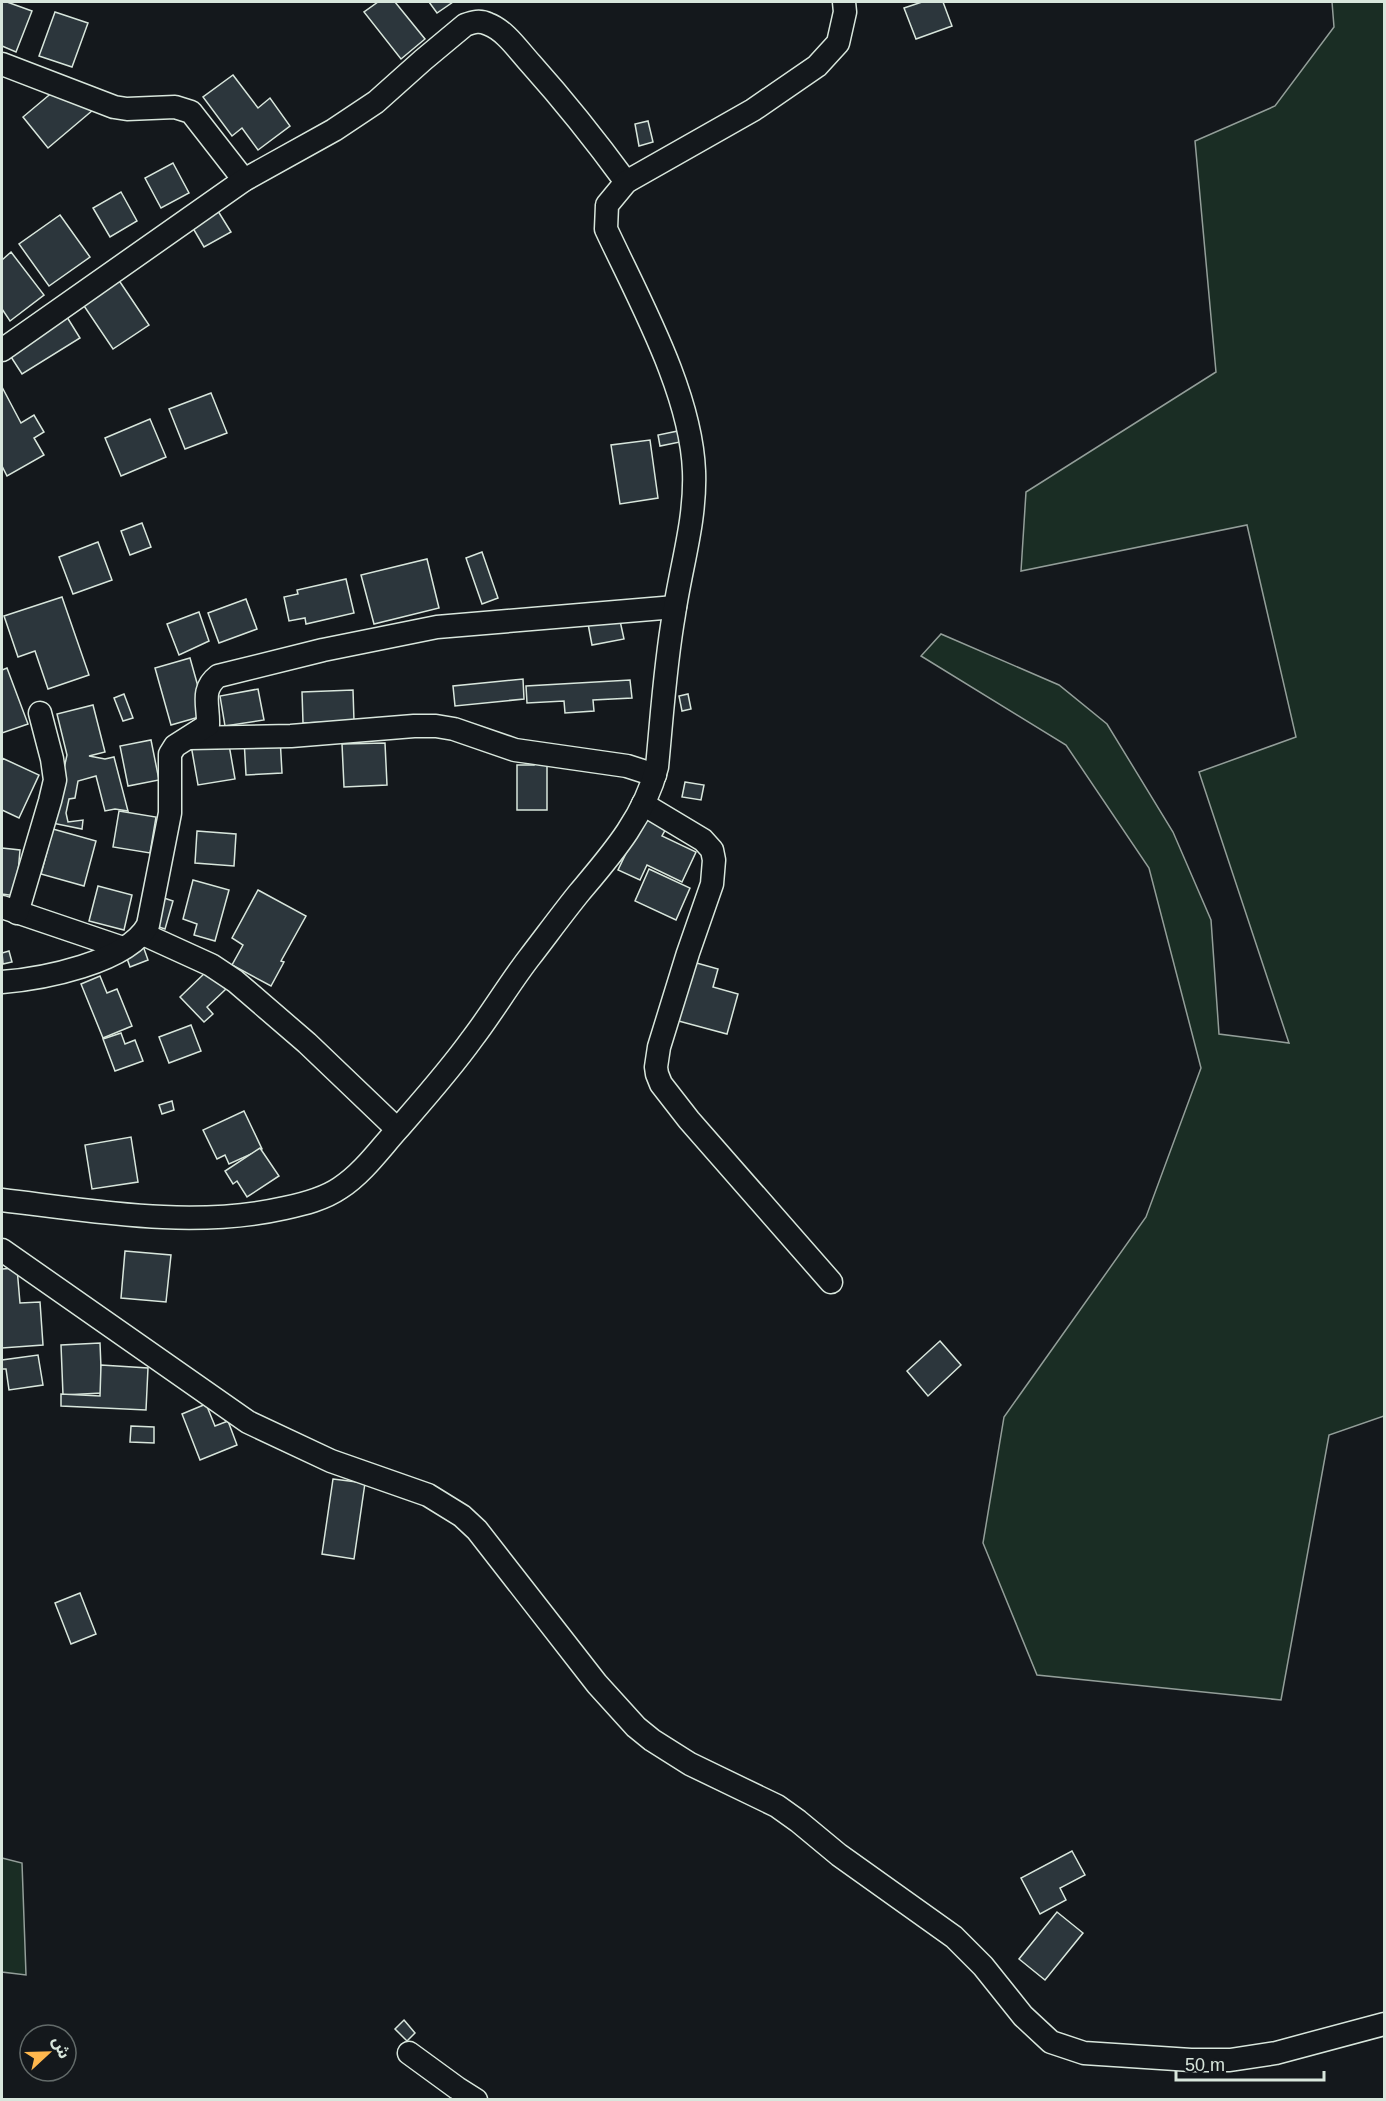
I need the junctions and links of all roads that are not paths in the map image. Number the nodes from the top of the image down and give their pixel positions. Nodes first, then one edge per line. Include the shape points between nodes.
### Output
1 (851, 5) edge
2 (2, 64) edge
3 (244, 180) junction
4 (626, 182) junction
5 (2, 350) edge
6 (675, 607) junction
7 (40, 713) dead end
8 (189, 738) junction
9 (655, 775) junction
10 (643, 804) junction
11 (9, 910) edge
12 (143, 934) junction
13 (123, 948) junction
14 (2, 982) edge
15 (398, 1129) junction
16 (2, 1200) edge
17 (2, 1250) edge
18 (831, 1282) dead end
19 (1384, 2025) edge
20 (409, 2053) dead end
21 (476, 2100) edge

1 - 4 street via 838,43 817,66 753,110
2 - 3 street via 114,108 175,107 191,112
3 - 4 street via 357,115 465,26 479,22 490,24 511,42 585,127
3 - 5 street
4 - 6 street via 607,205 606,229 677,387 694,470 691,531
6 - 8 street via 437,627 218,676 208,686 208,725
6 - 9 street
7 - 11 street via 55,780
8 - 9 street via 436,726 534,754 627,766
8 - 12 street via 170,754 170,813 150,917
9 - 10 street
10 - 15 street via 617,849 525,964 473,1039
10 - 18 street via 704,840 714,860 712,885 659,1047 657,1074 689,1120
11 - 13 street
12 - 13 street
12 - 15 street via 211,965 235,981
13 - 14 street via 72,971
15 - 16 street via 343,1186 322,1197 264,1213 199,1218 157,1216
17 - 19 street via 248,1422 331,1461 428,1495 462,1516 636,1727 690,1764 777,1806 838,1855 954,1937 1051,2042 1084,2053 1230,2060 1276,2053
20 - 21 street

